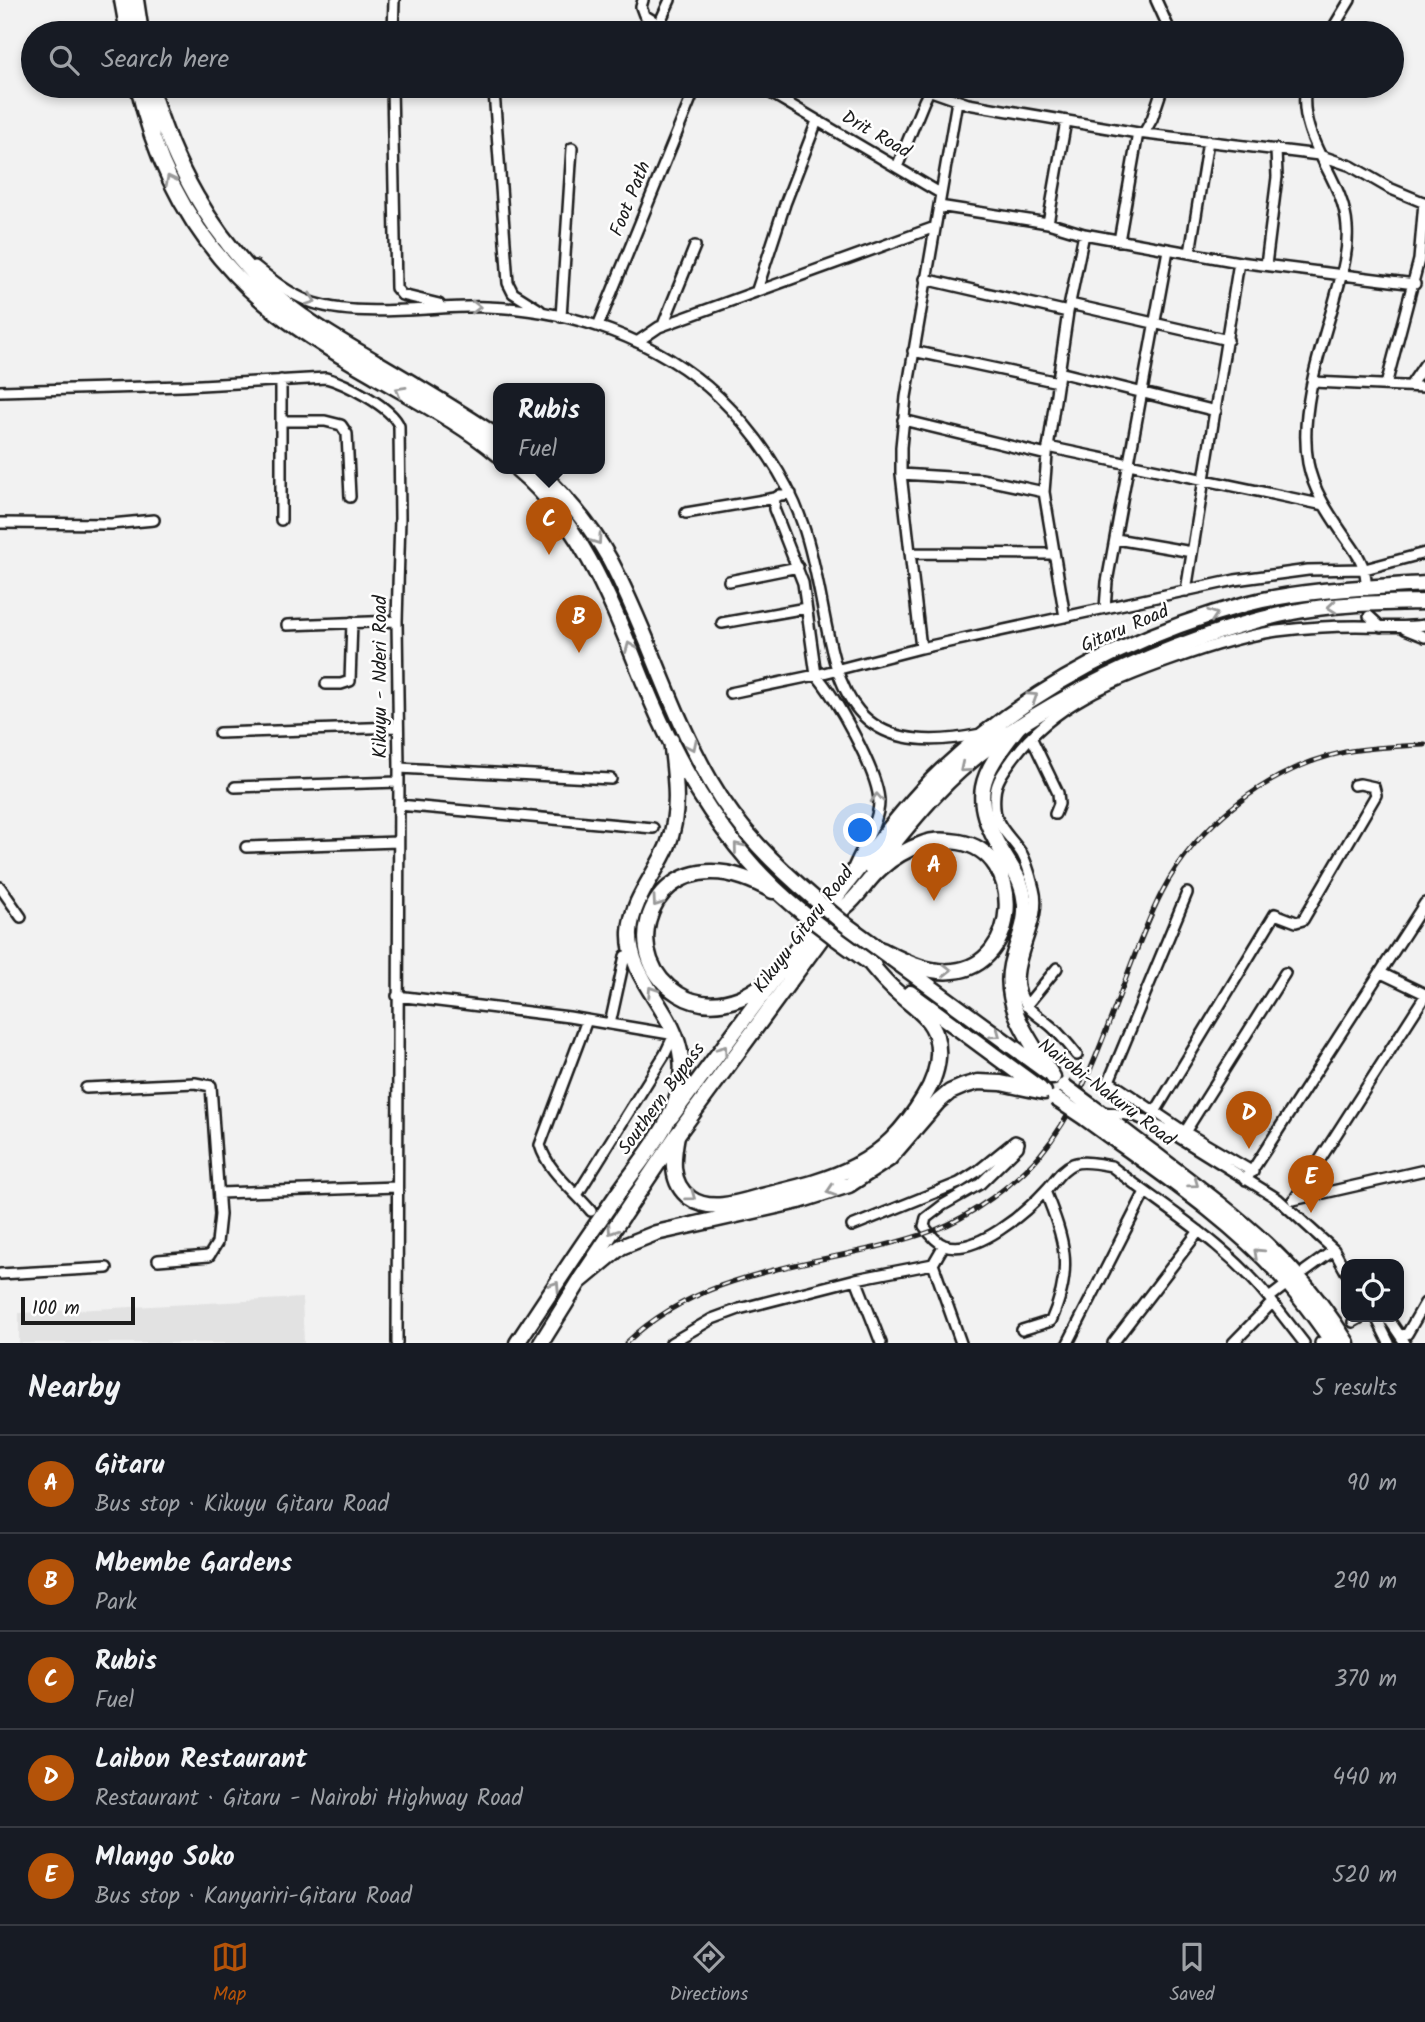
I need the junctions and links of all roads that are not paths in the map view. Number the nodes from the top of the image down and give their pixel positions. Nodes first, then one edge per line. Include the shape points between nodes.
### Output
1 (122, 0) edge
2 (136, 0) edge
3 (394, 0) edge
4 (643, 0) edge
5 (670, 0) edge
6 (1156, 0) edge
7 (1350, 0) edge
8 (126, 21) edge
9 (139, 21) edge
10 (393, 21) edge
11 (656, 21) edge
12 (660, 21) edge
13 (1166, 21) edge
14 (1337, 21) edge
15 (141, 98) edge
16 (154, 98) edge
17 (392, 98) edge
18 (495, 98) edge
19 (691, 98) edge
20 (779, 98) edge
21 (926, 98) edge
22 (948, 98) edge
23 (1159, 98) edge
24 (1304, 98) edge
25 (957, 102) junction
26 (817, 121) junction
27 (1066, 121) junction
28 (1141, 133) junction
29 (1208, 141) junction
30 (572, 148) dead end
31 (1276, 149) junction
32 (1319, 155) junction
33 (897, 167) junction
34 (940, 194) junction
35 (1424, 202) edge
36 (939, 206) junction
37 (1048, 223) junction
38 (935, 227) junction
39 (218, 231) junction
40 (1084, 234) junction
41 (1119, 241) junction
42 (695, 246) dead end
43 (1168, 250) junction
44 (1190, 253) junction
45 (1239, 262) junction
46 (1266, 265) junction
47 (1341, 276) junction
48 (925, 279) junction
49 (1415, 284) junction
50 (757, 290) junction
51 (449, 307) junction
52 (1069, 308) junction
53 (543, 313) junction
54 (561, 317) junction
55 (1156, 324) junction
56 (663, 325) junction
57 (598, 326) junction
58 (1228, 340) junction
59 (637, 342) junction
60 (913, 351) junction
61 (1425, 363) edge
62 (1059, 377) junction
63 (281, 380) junction
64 (1313, 382) junction
65 (1386, 385) junction
66 (1410, 386) junction
67 (1425, 387) edge
68 (0, 391) edge
69 (1144, 392) junction
70 (1216, 411) junction
71 (903, 420) junction
72 (281, 421) junction
73 (493, 434) edge
74 (493, 450) edge
75 (1048, 451) junction
76 (1130, 465) junction
77 (522, 474) edge
78 (542, 474) edge
79 (901, 474) junction
80 (1204, 480) junction
81 (1044, 492) junction
82 (790, 494) junction
83 (350, 497) dead end
84 (775, 498) junction
85 (1324, 505) junction
86 (687, 513) dead end
87 (154, 520) dead end
88 (281, 520) dead end
89 (0, 523) edge
90 (1116, 538) junction
91 (1192, 552) junction
92 (911, 553) junction
93 (1425, 553) edge
94 (1054, 554) junction
95 (798, 567) junction
96 (1365, 569) junction
97 (729, 581) dead end
98 (1366, 581) dead end
99 (1425, 584) edge
100 (1186, 592) junction
101 (1425, 602) edge
102 (806, 608) junction
103 (1105, 608) junction
104 (1369, 616) dead end
105 (1065, 617) junction
106 (397, 621) junction
107 (352, 622) junction
108 (722, 623) dead end
109 (287, 625) dead end
110 (1425, 625) edge
111 (1381, 627) junction
112 (1403, 628) junction
113 (1425, 637) edge
114 (920, 648) junction
115 (836, 668) junction
116 (816, 675) junction
117 (326, 684) dead end
118 (730, 693) dead end
119 (1018, 726) junction
120 (398, 727) junction
121 (219, 733) dead end
122 (983, 734) junction
123 (1031, 737) junction
124 (671, 740) junction
125 (399, 768) junction
126 (611, 779) dead end
127 (399, 782) junction
128 (1354, 785) dead end
129 (235, 787) dead end
130 (398, 805) junction
131 (1055, 814) dead end
132 (653, 828) dead end
133 (398, 842) junction
134 (246, 847) dead end
135 (846, 884) junction
136 (0, 887) edge
137 (1187, 893) dead end
138 (783, 897) junction
139 (1425, 903) edge
140 (843, 914) junction
141 (21, 917) dead end
142 (882, 950) junction
143 (625, 956) dead end
144 (869, 962) junction
145 (1057, 968) dead end
146 (1286, 973) dead end
147 (1381, 973) junction
148 (776, 976) junction
149 (1425, 995) edge
150 (397, 996) junction
151 (1026, 1006) junction
152 (587, 1020) junction
153 (610, 1024) junction
154 (1077, 1055) dead end
155 (86, 1088) dead end
156 (1054, 1088) junction
157 (1092, 1112) junction
158 (1155, 1112) junction
159 (666, 1123) junction
160 (1185, 1132) junction
161 (677, 1135) junction
162 (1425, 1170) edge
163 (1253, 1172) junction
164 (646, 1179) joint
165 (1246, 1180) junction
166 (397, 1186) junction
167 (1045, 1191) junction
168 (1145, 1192) junction
169 (219, 1193) junction
170 (577, 1195) junction
171 (1309, 1197) junction
172 (1291, 1205) junction
173 (591, 1211) dead end
174 (1303, 1220) junction
175 (852, 1226) dead end
176 (1199, 1231) junction
177 (944, 1245) junction
178 (1334, 1250) junction
179 (158, 1260) dead end
180 (1341, 1263) edge
181 (933, 1264) junction
182 (107, 1268) dead end
183 (1305, 1270) dead end
184 (0, 1274) edge
185 (856, 1279) junction
186 (579, 1282) junction
187 (1282, 1288) dead end
188 (1271, 1300) junction
189 (1425, 1303) edge
190 (1379, 1322) edge
191 (1391, 1322) edge
192 (1022, 1330) dead end
193 (1403, 1339) edge
194 (397, 1343) edge
195 (517, 1343) edge
196 (541, 1343) edge
197 (671, 1343) edge
198 (881, 1343) edge
199 (961, 1343) edge
200 (1068, 1343) edge
201 (1113, 1343) edge
202 (1233, 1343) edge
203 (1304, 1343) edge
204 (1333, 1343) edge
205 (1347, 1343) edge
206 (1390, 1343) edge

1 - 8 main road
2 - 9 main road
3 - 10 street
4 - 11 street via 641,11
5 - 12 street
6 - 13 street
7 - 14 street
74 -> 15 main road via 318,342 236,276 205,239 169,180
16 - 39 main road via 182,173
17 - 51 street via 396,288 402,295
18 - 53 street via 508,283 513,293
19 - 57 street, Foot Path
20 - 26 street, Drit Road
21 - 33 street
22 - 25 street
23 - 28 street
24 - 32 street
25 - 27 street
25 - 34 street
26 - 33 street, Drit Road
26 - 50 street
27 - 28 street
27 - 37 street
28 - 29 street
28 - 41 street
29 - 31 street
29 - 44 street
30 - 54 street
31 - 32 street
31 - 46 street
32 - 35 street
32 - 47 street via 1345,216 1347,247
33 - 34 street, Drit Road
34 - 36 street
35 - 49 street
36 - 37 street
36 - 38 street
37 - 40 street
38 - 48 street
38 - 50 street
39 -> 51 street via 275,282 309,301 369,309
39 - 73 main road via 271,290 306,318
40 - 41 street
40 - 52 street
41 - 43 street
42 - 56 street
43 - 44 street
43 - 55 street
44 - 45 street
45 - 46 street
45 - 58 street
46 - 47 street
47 - 49 street
47 - 64 street
48 - 52 street
48 - 60 street
49 - 65 street
50 - 56 street
51 -> 53 street
52 - 55 street
52 - 62 street
53 - 54 street
54 - 57 street
55 - 58 street
55 - 69 street
56 - 59 street
57 - 59 street
58 - 70 street
59 - 82 street via 719,397 769,457
60 - 62 street
60 - 71 street
61 - 66 street
62 - 69 street
62 - 75 street
63 - 68 street, Kikuyu - Nderi Road
63 - 72 street
63 - 106 street, Kikuyu - Nderi Road via 336,380 397,420
64 - 65 street
64 - 85 street via 1306,453
65 - 66 street
66 - 67 street
69 - 70 street
69 - 76 street
70 - 80 street
71 - 75 street
71 - 79 street
72 - 83 street via 341,425 347,434
72 - 88 street
75 - 76 street
75 - 81 street
76 - 80 street
76 - 90 street
124 -> 77 main road via 595,570 555,509
78 -> 140 main road, Nairobi-Nakuru Road, bridge via 579,515 609,558 674,710 724,803 770,860 816,900
79 - 81 street via 982,480
79 - 92 street
80 - 85 street
80 - 91 street
81 - 94 street
82 - 84 street
82 - 115 street via 814,560
84 - 86 street
84 - 95 street via 774,509
85 - 96 street
87 - 89 street
90 - 91 street
90 - 103 street
91 - 100 street
92 - 94 street
92 - 114 street
93 - 96 street
94 - 105 street
95 - 97 street
95 - 102 street
96 - 98 street
96 - 100 street via 1308,570
122 -> 99 main road, Gitaru Road via 1071,674 1148,636 1278,598
100 - 103 street
101 -> 119 main road, Gitaru Road via 1293,612 1205,636 1119,672
102 - 108 street
102 - 116 street
103 - 105 street
104 - 111 street
105 - 114 street
106 - 107 street
106 - 120 street, Kikuyu - Nderi Road
107 - 109 street
107 - 117 street via 351,678 341,684
110 - 112 street
111 - 112 street
111 - 123 street via 1279,631 1190,653 1113,681
112 - 113 street
114 - 115 street
115 - 116 street
115 - 122 street via 852,703 883,730 930,741
116 - 118 street
135 -> 116 street via 872,826 878,791 854,737
119 -> 140 main road, Kikuyu Gitaru Road via 937,792
119 - 156 main road via 989,768 983,810 1024,898 1024,923 1009,982 1012,1004
120 - 121 street
120 - 125 street, Kikuyu - Nderi Road
122 - 135 main road, Gitaru Road via 940,771
123 - 131 street via 1058,793
123 - 151 street via 1001,775 994,809 1001,830 1022,855 1036,896 1017,982
138 -> 124 main road via 719,822
159 -> 124 main road via 680,1082 679,1045 667,1015 640,973 630,935 636,906 661,860 675,818
125 - 126 street
125 - 127 street, Kikuyu - Nderi Road
127 - 129 street
127 - 130 street, Kikuyu - Nderi Road
128 - 158 street via 1374,787 1376,796 1303,920 1275,914
130 - 132 street
130 - 133 street, Kikuyu - Nderi Road
133 - 134 street
133 - 150 street, Kikuyu - Nderi Road
135 - 148 main road, Southern Bypass
136 - 141 street
137 - 158 street via 1109,1081
138 - 144 main road, Nairobi-Nakuru Road, bridge
138 -> 148 main road via 734,875 699,873 661,895 650,912 646,932 648,955 660,981 683,998 712,1004 734,1000
139 - 147 street
140 - 142 main road, Nairobi-Nakuru Road
142 -> 140 main road via 920,967 953,971 977,962 995,947 1008,916 1006,890 997,868 982,850 964,842 923,843 881,867
140 - 161 main road, Kikuyu Gitaru Road
142 -> 156 main road, Nairobi-Nakuru Road
143 - 153 street
144 - 156 main road, Nairobi-Nakuru Road
161 -> 144 main road via 673,1169 678,1185 690,1199 709,1205 735,1203 830,1178 858,1166 890,1143 926,1093 936,1071 938,1046 929,1022
145 - 151 street
146 - 160 street
147 - 149 street
147 - 163 street
159 -> 148 main road, Southern Bypass
149 - 172 street
150 - 152 street
150 - 166 street, Kikuyu - Nderi Road
151 - 154 street
152 - 153 street
152 - 170 street via 540,1144 556,1173
153 - 170 street via 670,1034 672,1039
155 - 169 street via 195,1083 211,1087
156 - 157 main road, Nairobi-Nakuru Road, bridge
156 -> 186 main road via 978,1082 964,1086 938,1102 889,1159 849,1185 639,1239 621,1247
157 - 165 street via 1135,1116 1167,1130
204 -> 157 main road, Nairobi-Nakuru Road via 1284,1279
157 -> 205 main road, Nairobi-Nakuru Road via 1221,1203 1273,1248
158 - 160 street
195 -> 159 main road, Southern Bypass
160 - 163 street
161 - 164 main road, Kikuyu Gitaru Road
162 - 171 street
163 - 165 street
164 -> 186 main road, Southern Bypass
165 - 172 street
166 - 169 street
166 - 194 street, Kikuyu - Nderi Road
167 - 168 street via 1075,1162 1111,1166
167 - 177 street via 988,1236 959,1247
167 - 192 street via 1062,1238 1066,1269 1051,1321
168 - 176 street
168 - 200 street
169 - 179 street via 213,1253
170 - 173 street
171 - 172 street
171 - 174 street via 1302,1209
172 - 174 street
174 - 178 street
175 - 177 street via 959,1183 1017,1142 1018,1147 979,1184 926,1218 924,1226
176 - 188 street via 1239,1263
176 - 201 street
177 - 181 street
178 - 180 street
178 - 183 street
181 - 185 street
181 - 199 street
182 - 184 street
185 - 197 street via 724,1314
185 - 198 street
186 - 196 main road, Southern Bypass
187 - 188 street
188 - 202 street
188 - 203 street
189 - 193 street
190 - 206 street
191 - 193 street

